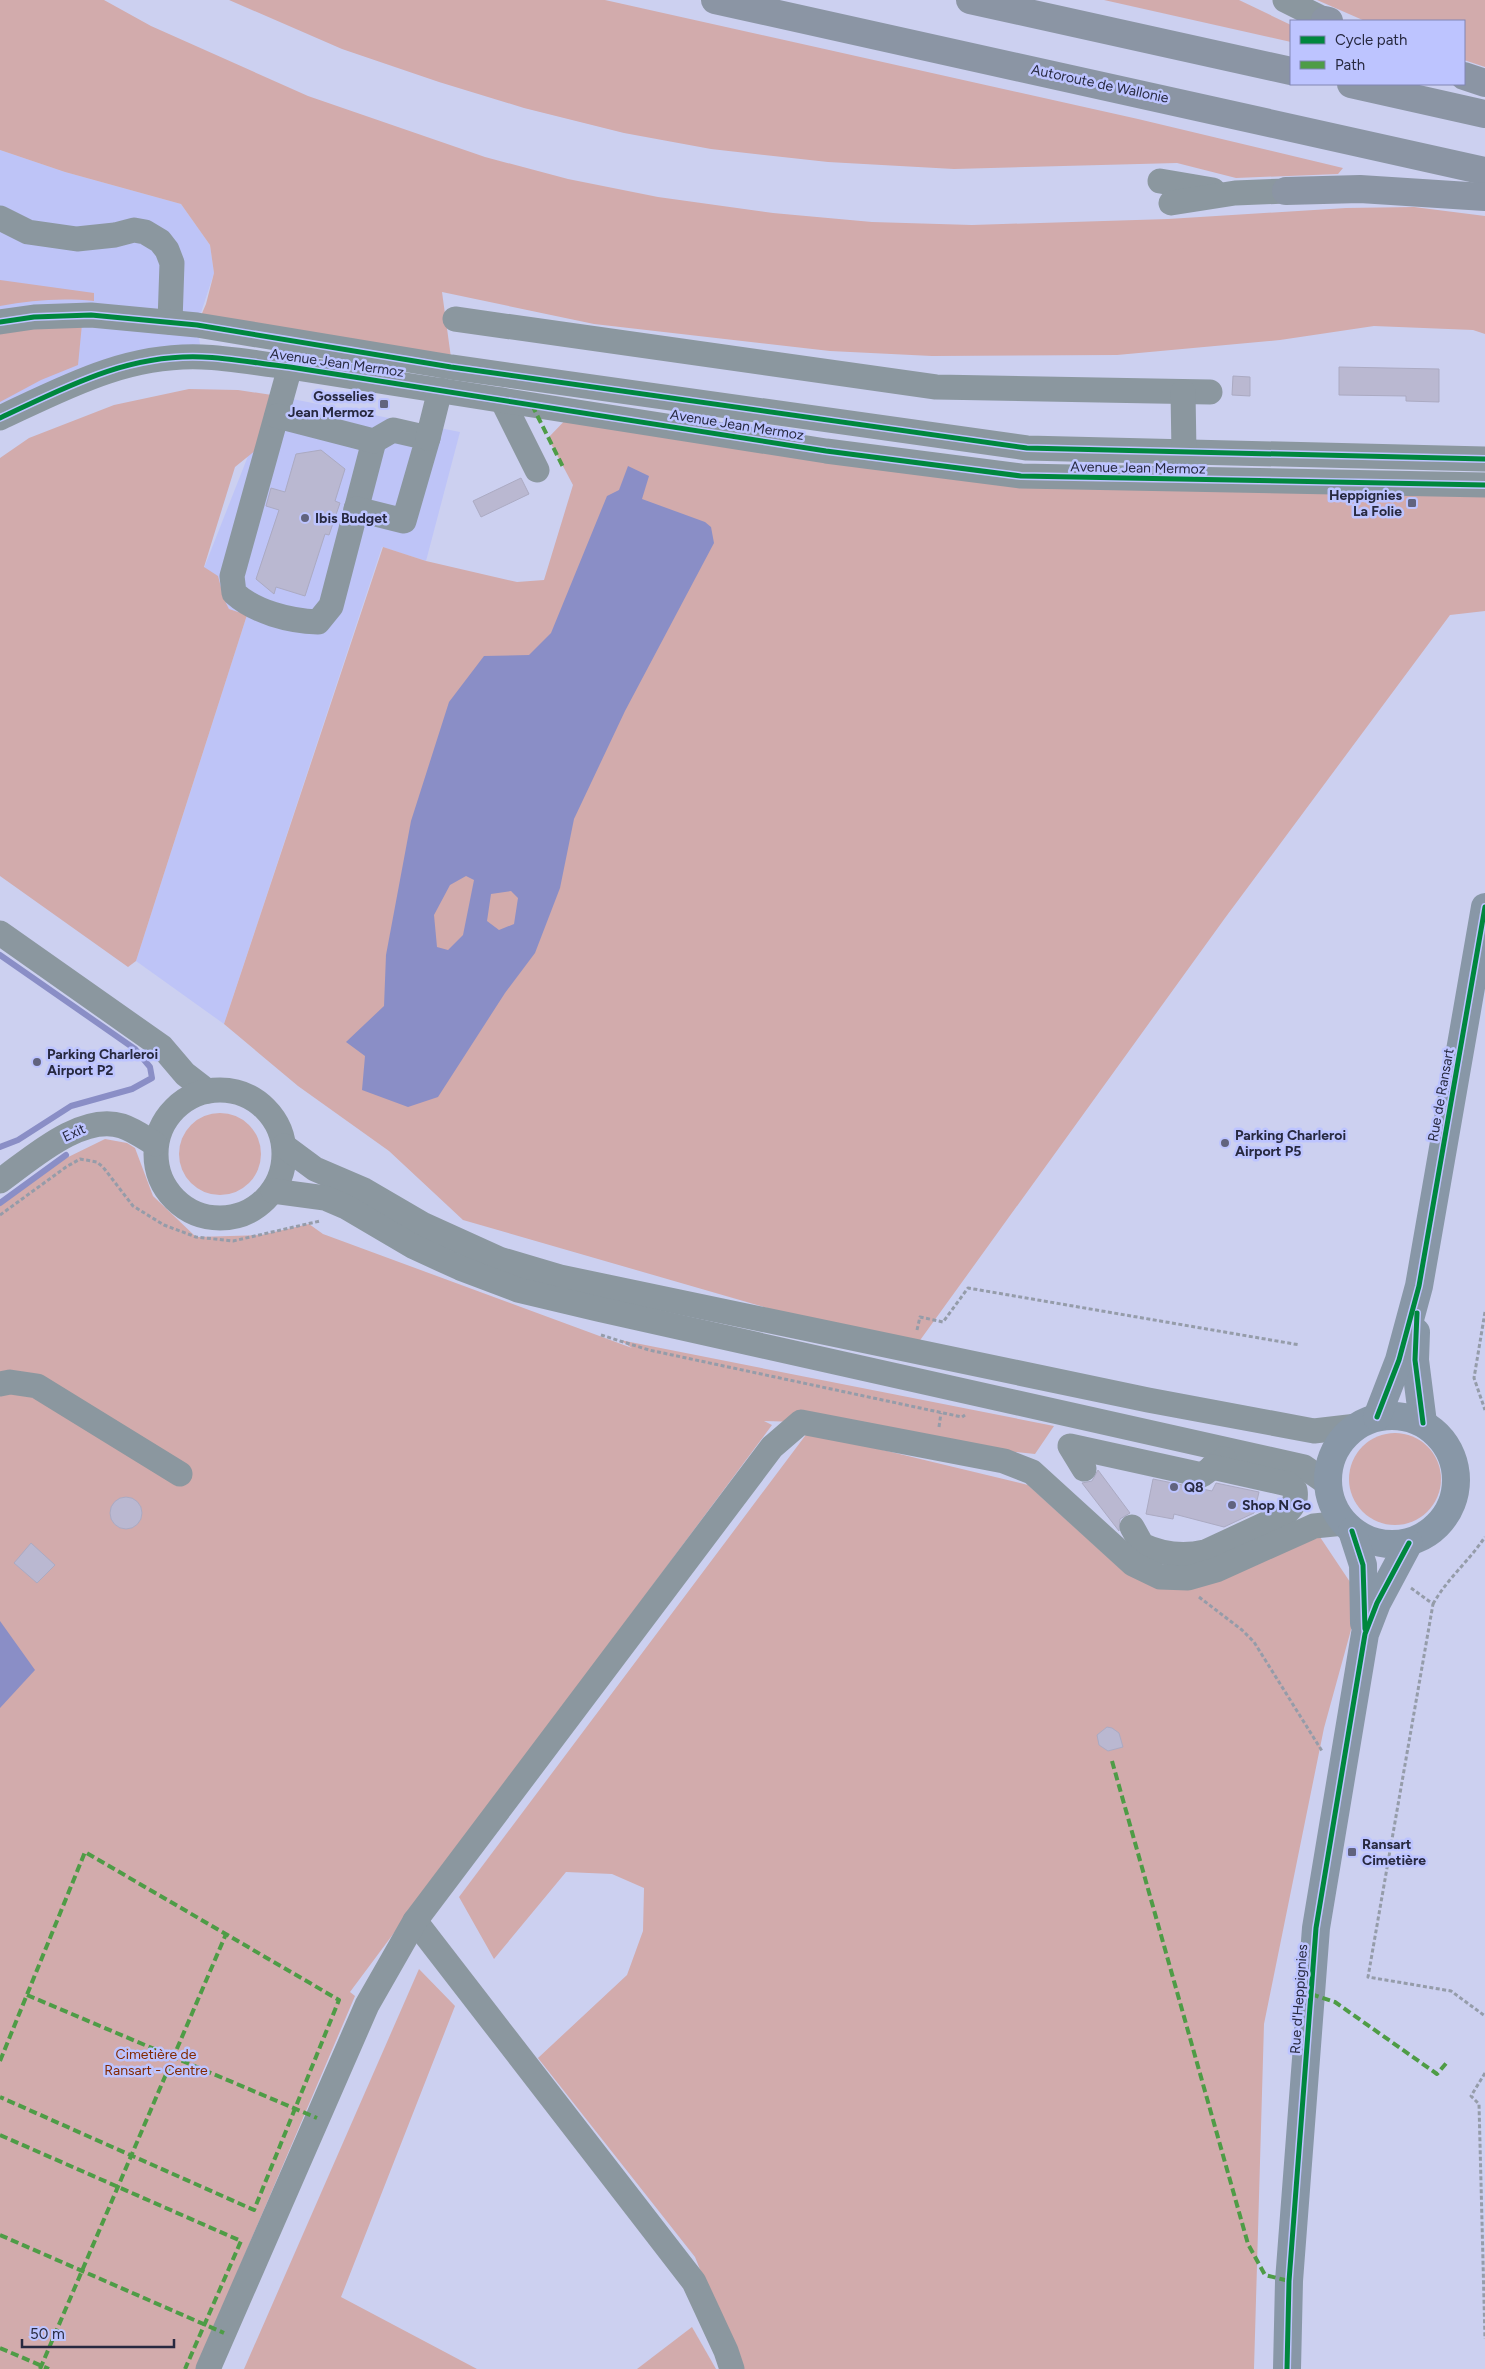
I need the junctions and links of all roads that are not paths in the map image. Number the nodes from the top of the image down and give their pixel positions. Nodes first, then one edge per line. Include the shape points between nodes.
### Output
1 (715, 0) edge
2 (970, 0) edge
3 (1291, 2) edge
4 (1327, 20) edge
5 (1290, 71) edge
6 (1465, 76) edge
7 (1485, 83) edge
8 (1355, 85) edge
9 (1485, 114) edge
10 (1485, 171) edge
11 (1160, 180) dead end
12 (1286, 191) joint
13 (1235, 193) junction
14 (1485, 197) edge
15 (1171, 203) dead end
16 (0, 218) edge
17 (455, 319) dead end
18 (0, 322) edge
19 (170, 322) junction
20 (290, 367) junction
21 (440, 390) junction
22 (1183, 392) junction
23 (1210, 392) dead end
24 (502, 400) junction
25 (277, 416) junction
26 (0, 418) edge
27 (428, 438) junction
28 (374, 441) junction
29 (1184, 452) junction
30 (1485, 459) edge
31 (537, 470) dead end
32 (1485, 486) edge
33 (356, 509) junction
34 (1485, 907) edge
35 (0, 933) edge
36 (207, 1091) junction
37 (155, 1144) junction
38 (284, 1146) junction
39 (7, 1174) edge
40 (272, 1191) junction
41 (1419, 1286) junction
42 (0, 1384) edge
43 (1148, 1400) junction
44 (1367, 1421) junction
45 (1424, 1423) junction
46 (1107, 1424) junction
47 (1234, 1451) junction
48 (1212, 1467) junction
49 (180, 1474) dead end
50 (1328, 1483) junction
51 (1132, 1527) dead end
52 (1348, 1527) junction
53 (1409, 1543) junction
54 (1365, 1634) junction
55 (415, 1921) junction
56 (208, 2369) edge
57 (732, 2369) edge
58 (1287, 2369) edge

1 - 10 highway, Autoroute de Wallonie
2 - 5 highway
3 - 4 street
6 - 7 highway
8 - 9 highway
11 - 13 street
12 - 13 street
12 - 14 highway via 1360,189
13 - 15 street
16 - 19 street via 28,232 77,239 134,230 160,240 172,263
17 - 22 street via 936,388
18 - 19 street, Avenue Jean Mermoz via 91,314
19 - 29 street, Avenue Jean Mermoz via 451,367 1027,448
20 - 21 street, Avenue Jean Mermoz
20 - 25 street
20 - 26 street, Avenue Jean Mermoz via 202,357 145,361 86,377
21 - 24 street, Avenue Jean Mermoz
21 - 27 street
22 - 23 street
22 - 29 street
24 - 31 street
24 - 32 street, Avenue Jean Mermoz via 826,451 1021,476
25 - 28 street
25 - 33 street via 232,576 234,593 246,604 298,621 318,622 331,606
27 - 28 street via 393,430
27 - 33 street via 404,521
28 - 33 street
29 - 30 street, Avenue Jean Mermoz
34 - 41 main road, Rue de Ransart
35 - 36 street via 162,1046 185,1074
36 - 37 street via 188,1098 173,1110 161,1126
36 - 38 street via 237,1092 263,1106 280,1132
37 - 39 street, Exit via 120,1126 95,1124 52,1144
37 - 40 street via 159,1178 180,1206 195,1214 229,1218 246,1213 261,1204
38 - 40 street via 280,1177
38 - 43 street via 315,1169 348,1182 424,1225 499,1259 560,1277
40 - 46 street via 325,1198 414,1247 518,1290
41 - 44 main road, Rue de Ransart via 1399,1360
41 - 45 main road, Rue de Ransart via 1415,1360
42 - 49 street via 10,1382 37,1386
43 - 44 street via 1314,1431
43 - 46 street
44 - 45 main road via 1402,1416
44 - 50 main road via 1341,1440 1331,1460
45 - 53 main road via 1441,1437 1453,1455 1456,1492 1445,1518 1429,1534
46 - 47 street
46 - 48 street via 1093,1461 1202,1475
47 - 48 street
47 - 50 street via 1304,1467
48 - 51 street via 1288,1484 1295,1490 1292,1509 1283,1516 1192,1555 1170,1554 1142,1546
50 - 52 main road via 1332,1504
52 - 53 main road via 1369,1541 1389,1545
52 - 54 main road, Rue d'Heppignies via 1363,1565
52 - 55 street via 1314,1526 1216,1570 1188,1578 1160,1577 1133,1564 1032,1472 1004,1461 801,1422 772,1447
53 - 54 main road, Rue d'Heppignies via 1377,1603
54 - 58 main road, Rue d'Heppignies via 1316,1928 1289,2281
55 - 56 street via 367,2005
55 - 57 street via 694,2282

